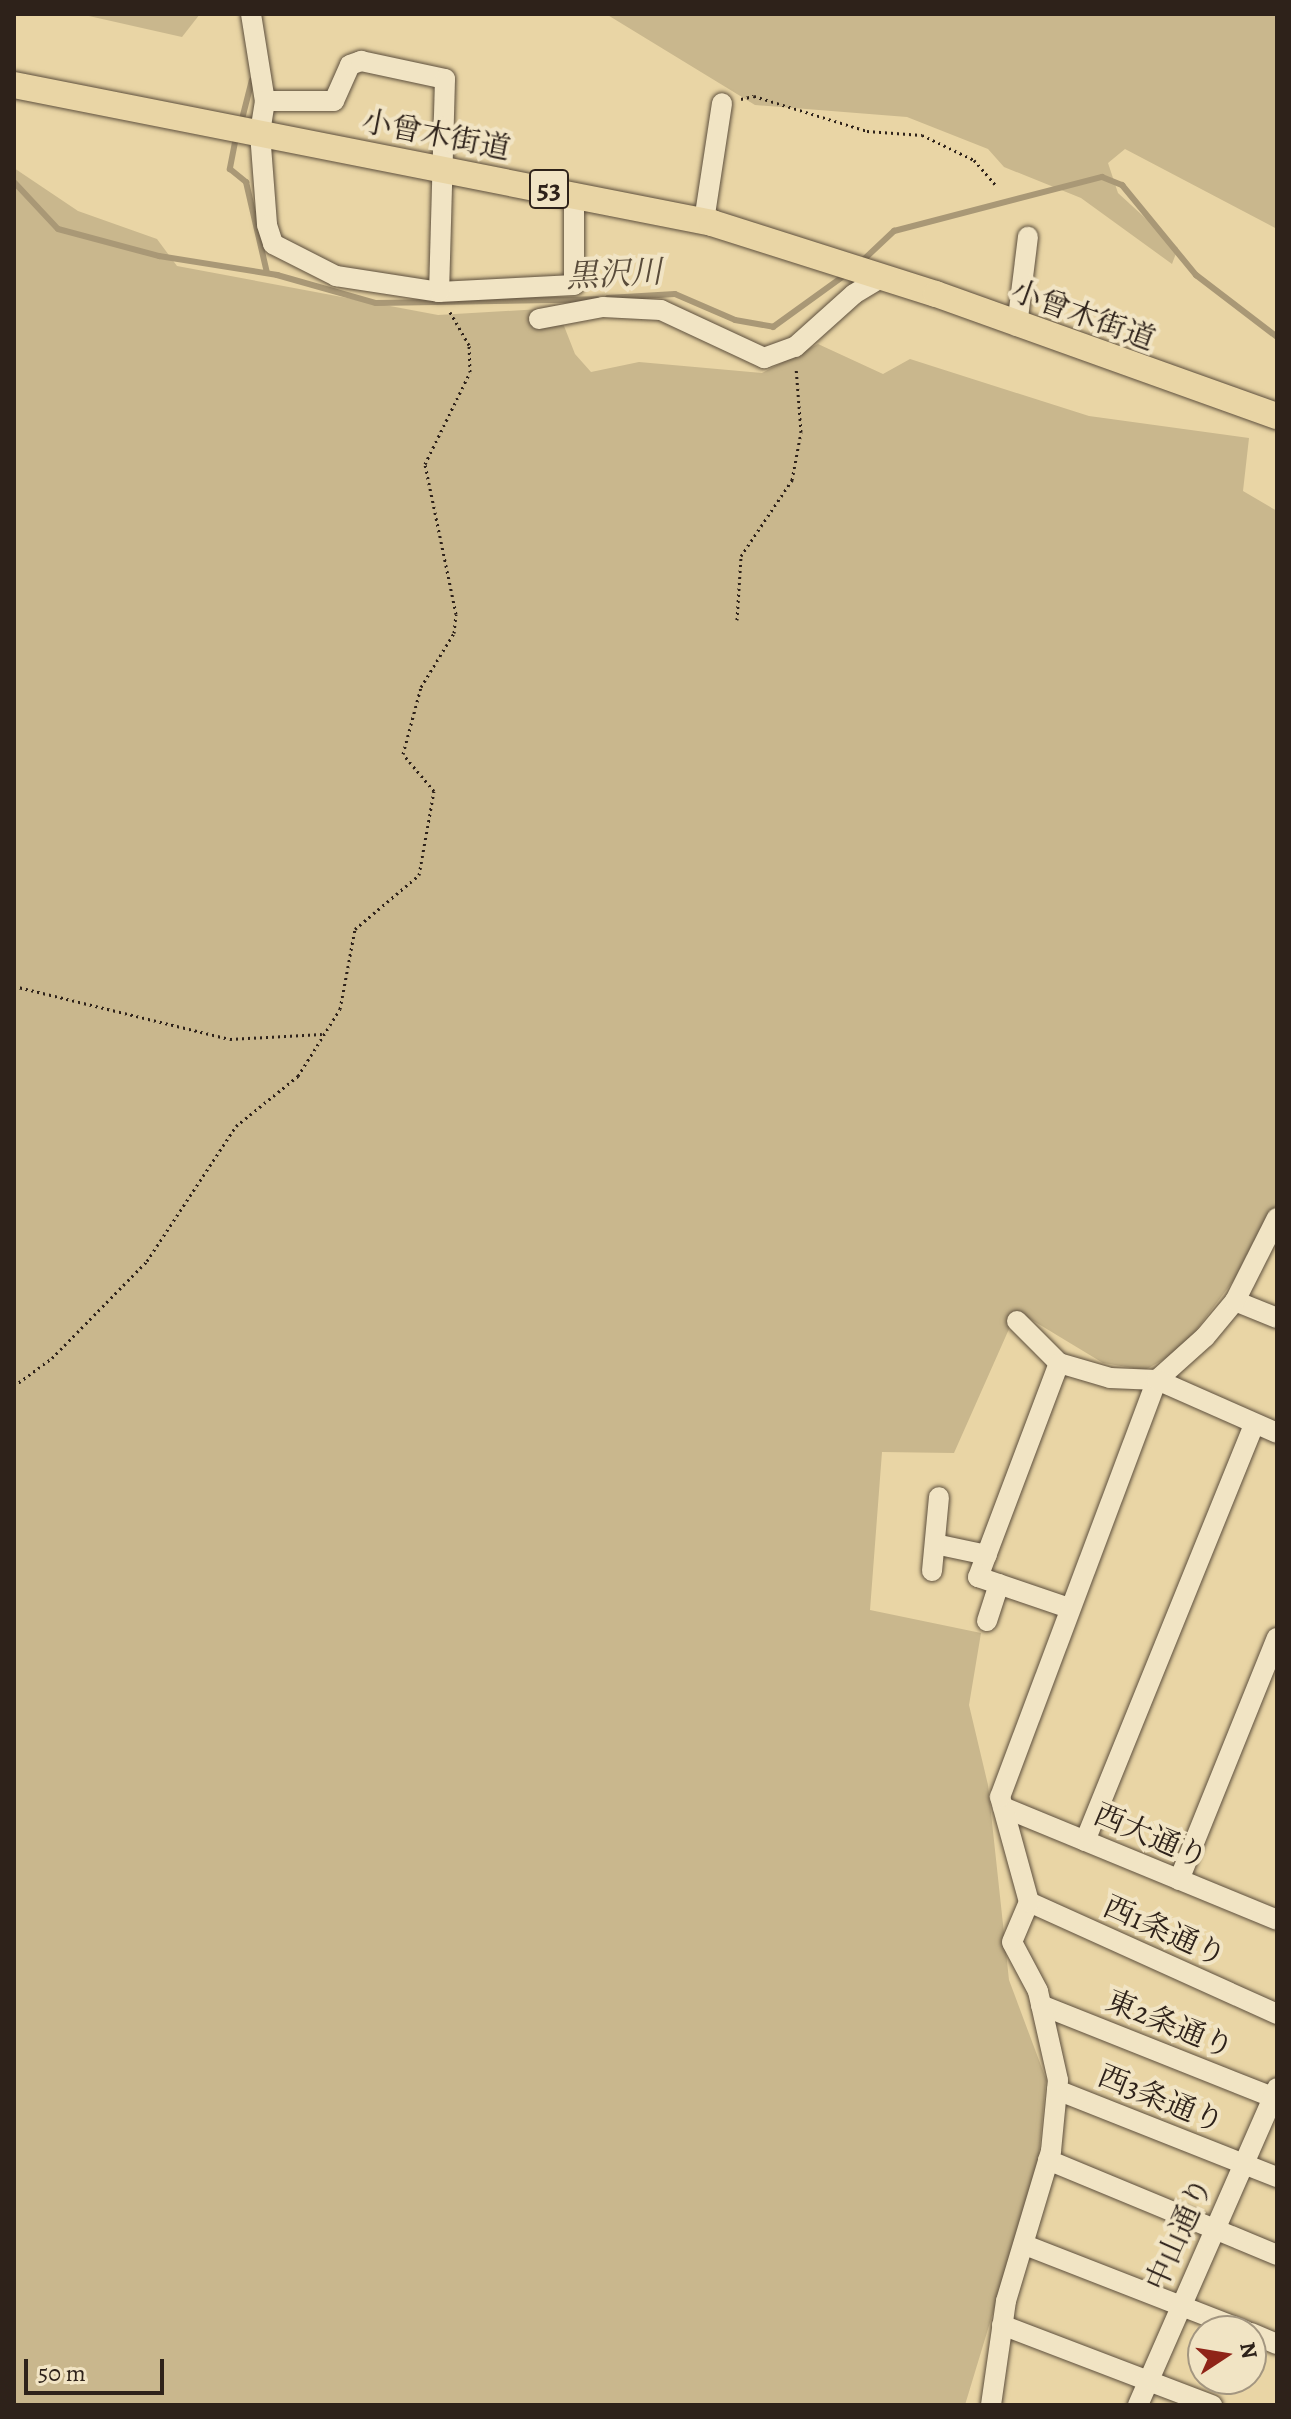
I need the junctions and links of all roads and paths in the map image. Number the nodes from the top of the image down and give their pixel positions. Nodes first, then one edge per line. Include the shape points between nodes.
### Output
1 (251, 14) edge
2 (14, 85) edge
3 (265, 101) junction
4 (722, 103) joint
5 (246, 131) junction
6 (446, 170) junction
7 (995, 184) dead end
8 (574, 194) junction
9 (704, 221) junction
10 (1028, 237) dead end
11 (875, 274) junction
12 (439, 292) junction
13 (452, 315) dead end
14 (539, 319) dead end
15 (1017, 326) junction
16 (795, 347) junction
17 (1277, 416) edge
18 (737, 620) dead end
19 (14, 986) edge
20 (322, 1034) junction
21 (1277, 1218) edge
22 (1235, 1301) junction
23 (1277, 1318) edge
24 (1017, 1321) dead end
25 (1059, 1363) junction
26 (1157, 1380) junction
27 (14, 1386) edge
28 (1254, 1424) junction
29 (1277, 1433) edge
30 (939, 1497) dead end
31 (935, 1544) junction
32 (987, 1555) junction
33 (932, 1571) dead end
34 (999, 1584) junction
35 (1069, 1608) junction
36 (987, 1621) dead end
37 (1277, 1638) edge
38 (1003, 1807) junction
39 (1085, 1841) junction
40 (1179, 1880) junction
41 (1029, 1902) junction
42 (1277, 1920) edge
43 (1041, 2005) junction
44 (1277, 2014) edge
45 (1057, 2090) junction
46 (1276, 2095) edge
47 (1048, 2160) junction
48 (1244, 2164) junction
49 (1277, 2177) edge
50 (1214, 2228) junction
51 (1025, 2245) junction
52 (1277, 2255) edge
53 (1180, 2304) junction
54 (1207, 2315) edge
55 (1002, 2325) junction
56 (1148, 2380) junction
57 (997, 2403) edge
58 (1138, 2405) edge
59 (1212, 2405) edge

1 - 3 street
2 - 5 main road, 小曾木街道 / 53
3 - 5 street
3 - 6 street via 334,101 350,65 361,61 445,79
4 - 7 path via 754,96 867,131 922,135 974,160
4 - 9 street
5 - 6 main road, 小曾木街道 / 53
5 - 12 street via 273,244 336,276
6 - 8 main road, 小曾木街道 / 53
6 - 12 street
8 - 9 main road, 小曾木街道 / 53
8 - 12 street via 574,285
9 - 11 main road, 小曾木街道 / 53
10 - 15 street
11 - 15 main road, 小曾木街道 / 53
11 - 16 street
13 - 20 path via 469,345 470,372 425,464 456,614 454,633 421,687 403,754 434,791 419,875 355,929 340,1009
14 - 16 street via 603,307 661,310 764,358
15 - 17 main road, 小曾木街道 / 53
16 - 18 path via 801,432 792,480 741,556
19 - 20 path via 230,1039
20 - 27 path via 298,1076 236,1126 221,1145 147,1261 52,1358
21 - 22 street
22 - 23 street
22 - 26 street
24 - 25 street
25 - 26 street via 1110,1378
25 - 32 street
26 - 28 street
26 - 35 street
28 - 29 street
28 - 39 street
30 - 31 street
31 - 32 street
31 - 33 street
32 - 34 street via 978,1577
34 - 35 street
34 - 36 street
35 - 38 street via 1000,1797
37 - 40 street
38 - 39 street, 西大通り
38 - 41 street
39 - 40 street, 西大通り
40 - 42 street, 西大通り
41 - 43 street via 1012,1942
41 - 44 street, 西1条通り
43 - 45 street
43 - 46 street, 東2条通り
45 - 47 street
45 - 48 street, 西3条通り
46 - 48 street, 中山通り
47 - 50 street
47 - 51 street
48 - 49 street, 西3条通り
48 - 50 street, 中山通り
50 - 52 street
50 - 53 street, 中山通り
51 - 53 street
51 - 55 street
53 - 54 street
53 - 56 street, 中山通り
55 - 56 street
55 - 57 street
56 - 58 street, 中山通り
56 - 59 street

